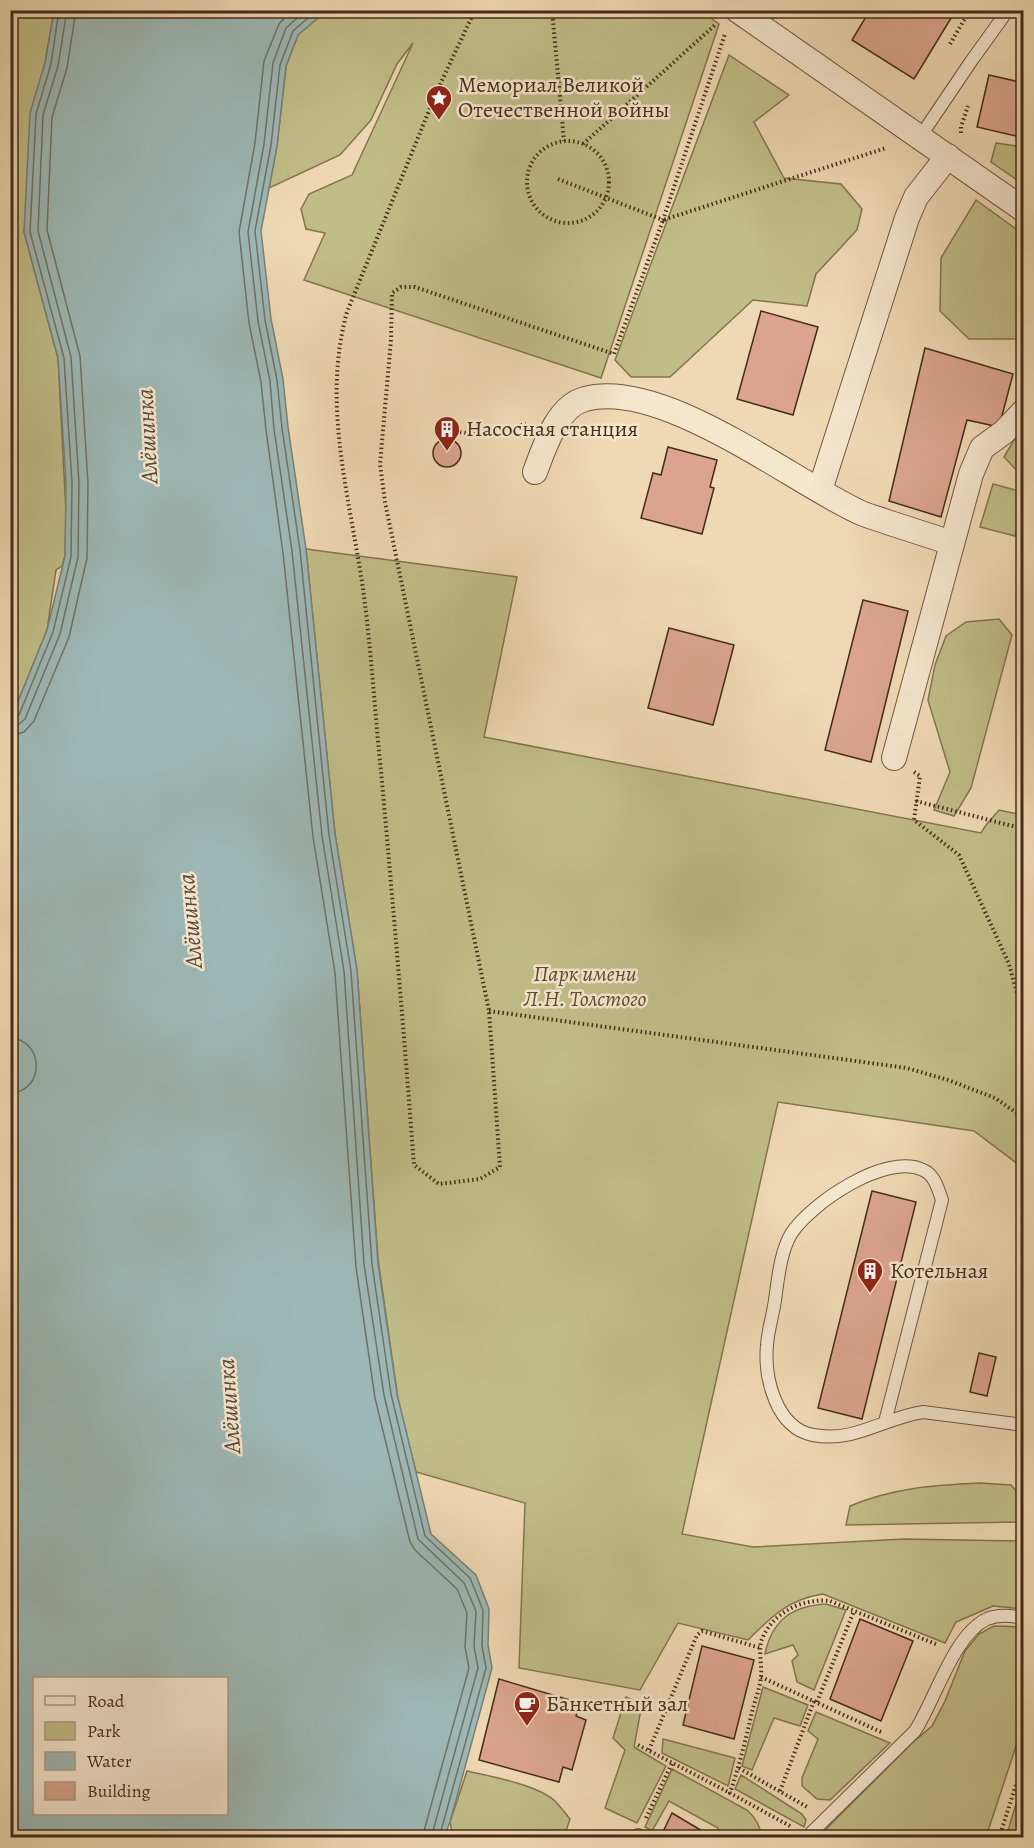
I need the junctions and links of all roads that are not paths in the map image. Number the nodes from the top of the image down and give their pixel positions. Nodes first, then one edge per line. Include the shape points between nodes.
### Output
1 (1008, 10) edge
2 (727, 21) edge
3 (920, 137) junction
4 (955, 149) junction
5 (1023, 210) edge
6 (1023, 411) edge
7 (535, 472) dead end
8 (820, 490) junction
9 (952, 543) junction
10 (894, 758) road end
11 (885, 1422) junction
12 (1023, 1425) edge
13 (1023, 1618) edge
14 (807, 1836) edge

1 - 3 lane
2 - 3 street
3 - 4 street
4 - 5 street
4 - 8 street via 916,197 907,218
6 - 9 street via 982,448
7 - 8 street via 550,433 564,413 583,399 613,395 687,418
8 - 9 street via 858,512
9 - 10 street
11 - 11 lane via 860,1433 834,1437 810,1434 796,1427 781,1414 774,1395 766,1345 784,1252 801,1220 866,1176 907,1167 924,1170 935,1180 942,1200
11 - 12 lane via 923,1413
13 - 14 lane via 1003,1615 987,1619 972,1630 960,1644 915,1731

